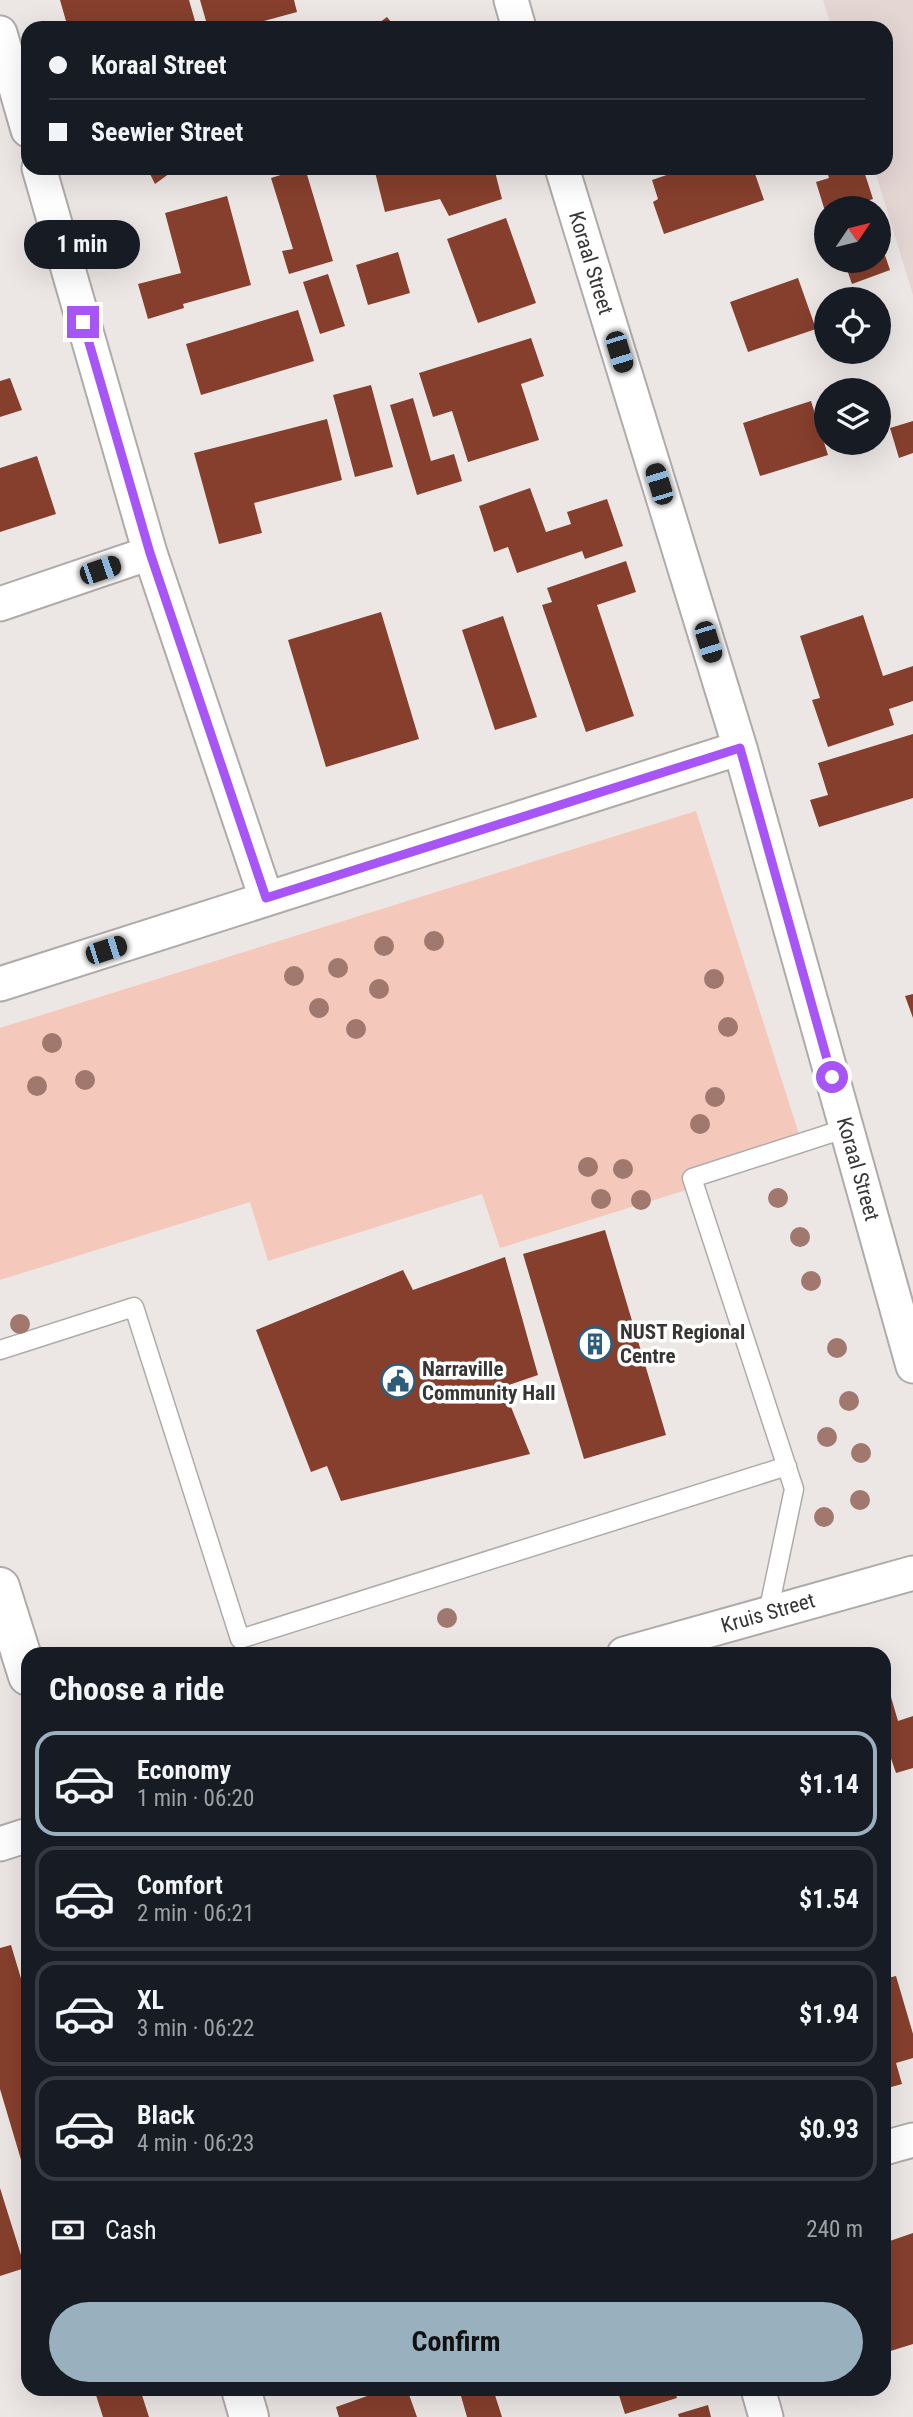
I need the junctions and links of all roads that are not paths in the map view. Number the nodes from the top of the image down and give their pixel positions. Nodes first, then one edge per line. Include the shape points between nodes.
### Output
1 (510, 0) edge
2 (517, 21) edge
3 (0, 33) edge
4 (21, 106) edge
5 (41, 175) edge
6 (564, 175) edge
7 (150, 553) junction
8 (0, 604) edge
9 (740, 748) junction
10 (266, 898) junction
11 (0, 984) edge
12 (846, 1128) junction
13 (0, 1350) edge
14 (913, 1366) edge
15 (787, 1466) junction
16 (913, 1573) edge
17 (0, 1587) edge
18 (768, 1613) junction
19 (649, 1647) edge
20 (21, 1654) edge
21 (21, 1837) edge
22 (0, 1844) edge
23 (913, 2140) edge
24 (891, 2146) edge
25 (243, 2396) edge
26 (760, 2396) edge
27 (249, 2417) edge
28 (766, 2417) edge

1 - 2 street
3 - 4 street
5 - 7 street
6 - 9 street, Koraal Street
7 - 8 street
7 - 10 street
9 - 10 street
9 - 12 street, Koraal Street
10 - 11 street
12 - 14 street, Koraal Street
12 - 15 lane via 692,1178
13 - 15 lane via 134,1307 240,1639
15 - 18 lane via 794,1489
16 - 18 street, Kruis Street
17 - 20 street
18 - 19 street, Kruis Street
21 - 22 street
23 - 24 street
25 - 27 street
26 - 28 street

